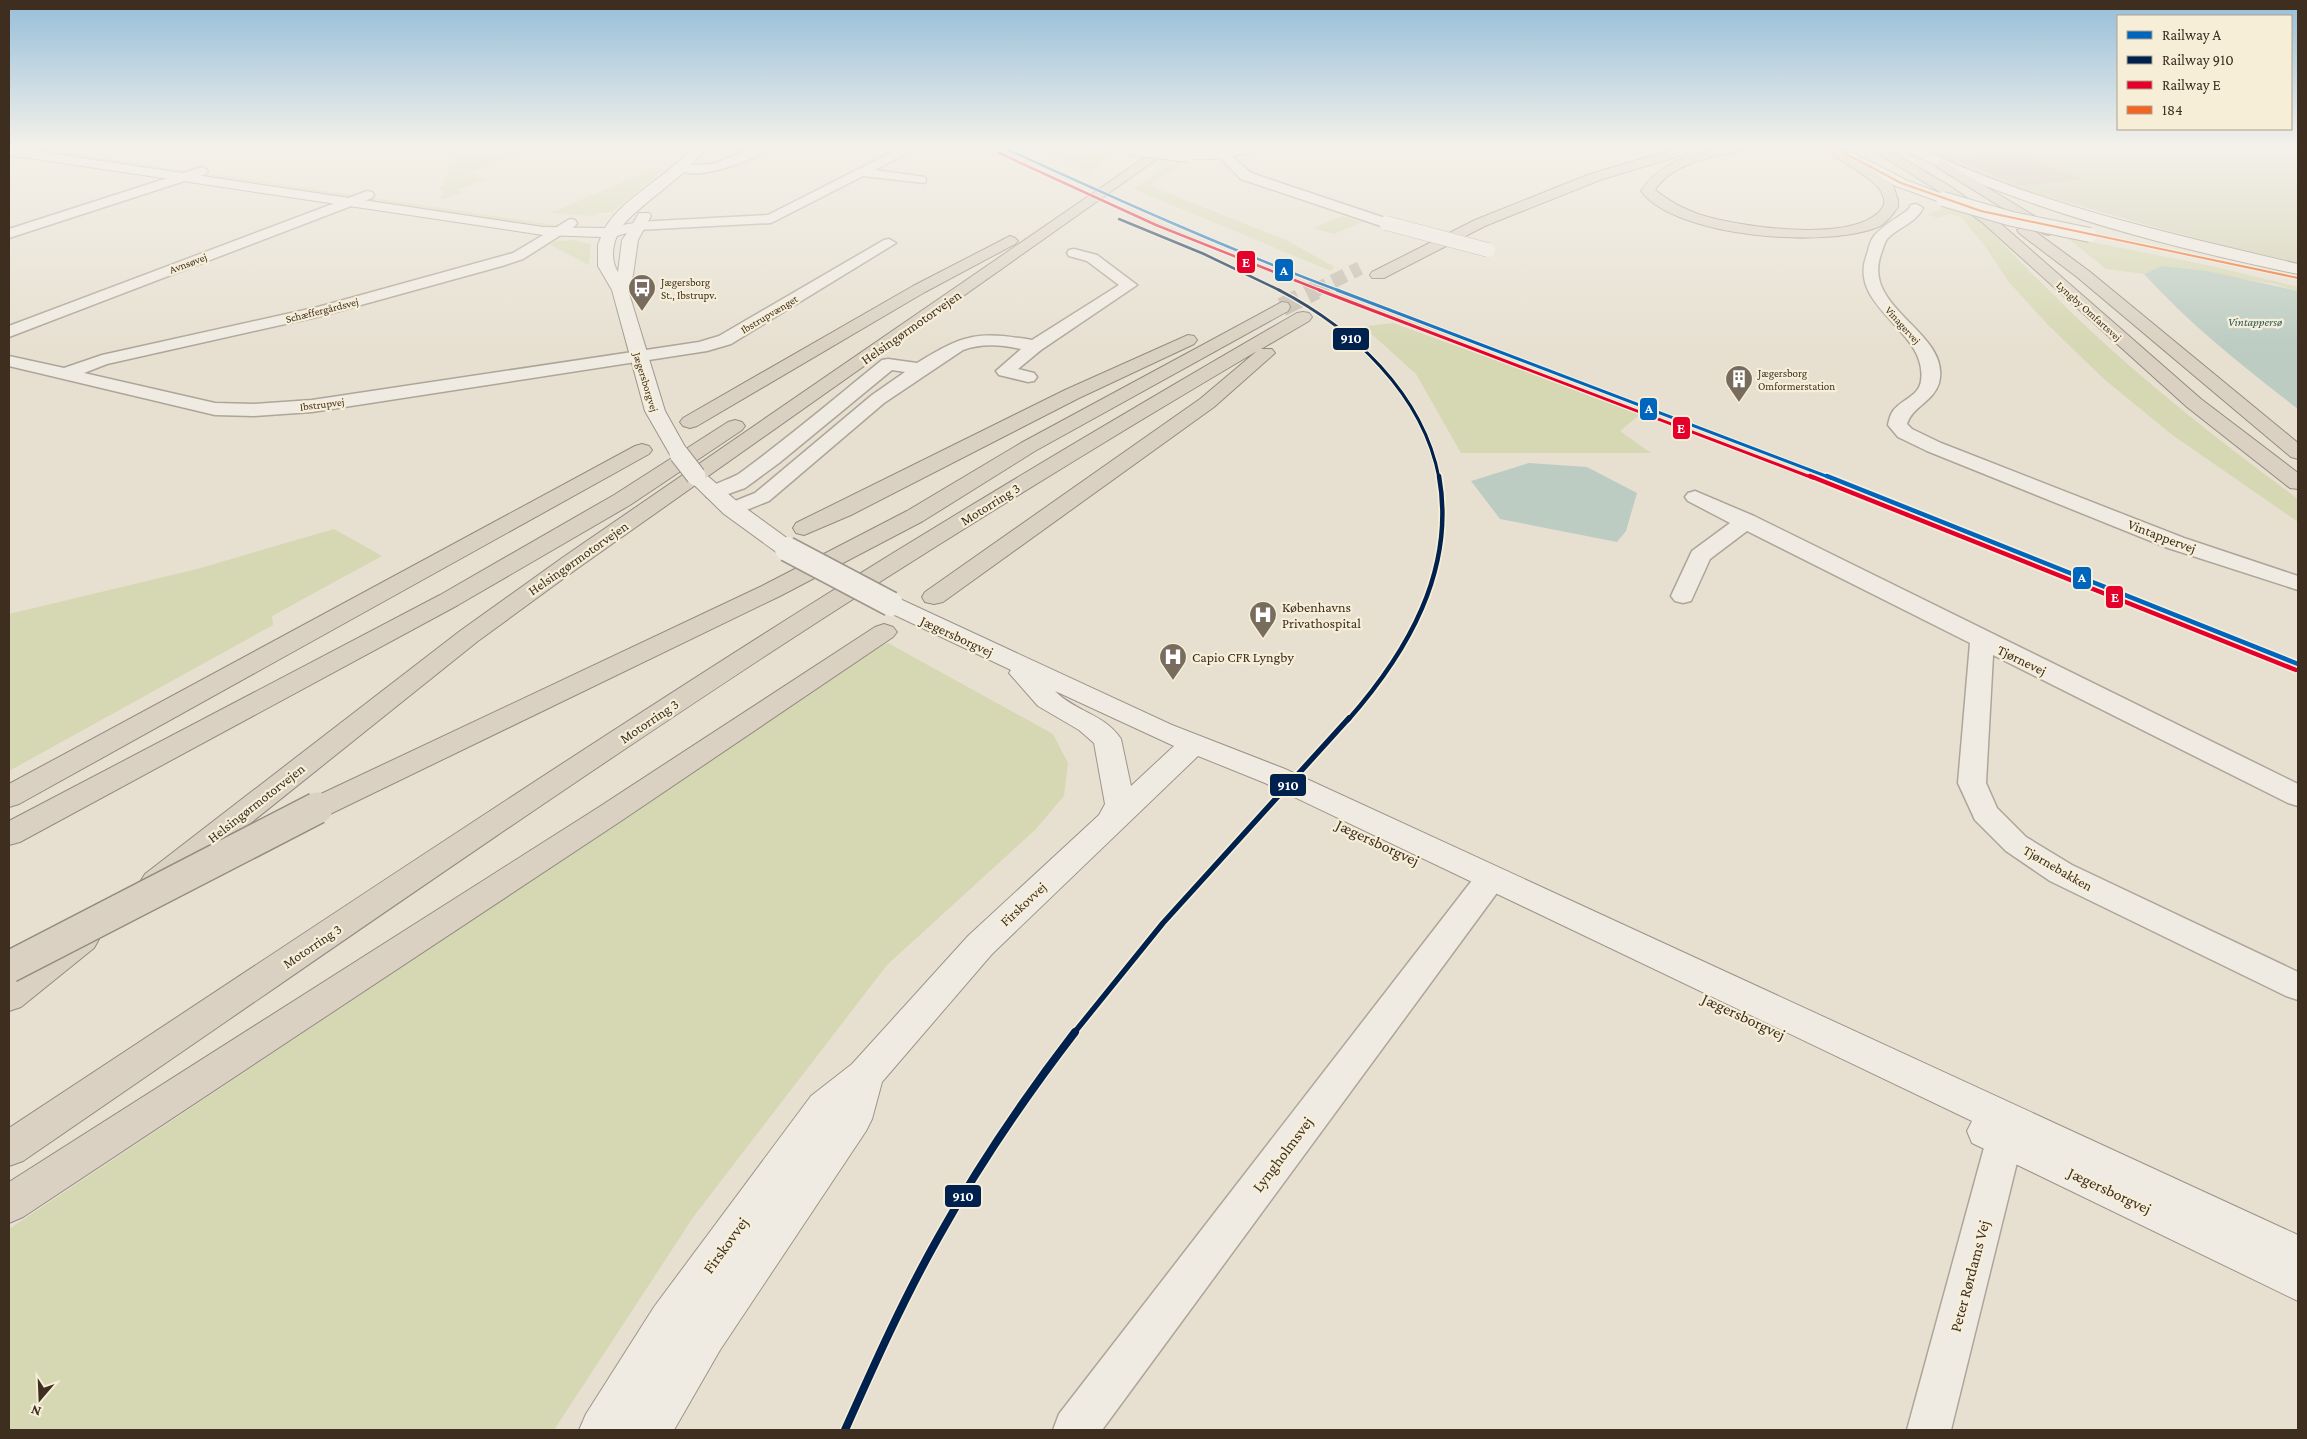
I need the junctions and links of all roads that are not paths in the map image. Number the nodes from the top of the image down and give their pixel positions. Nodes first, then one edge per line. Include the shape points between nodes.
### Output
1 (69, 214) edge
2 (316, 214) edge
3 (430, 214) edge
4 (498, 214) edge
5 (627, 214) edge
6 (645, 214) edge
7 (780, 214) edge
8 (1053, 214) edge
9 (1072, 214) edge
10 (1360, 214) edge
11 (1469, 214) edge
12 (1501, 214) edge
13 (1682, 214) edge
14 (1882, 214) edge
15 (1911, 214) edge
16 (1980, 214) edge
17 (1993, 214) edge
18 (2000, 214) edge
19 (2021, 214) edge
20 (2081, 214) edge
21 (570, 223) junction
22 (637, 226) junction
23 (613, 228) junction
24 (556, 233) junction
25 (9, 234) edge
26 (1020, 236) junction
27 (889, 243) dead end
28 (1488, 250) dead end
29 (1074, 253) dead end
30 (1004, 262) junction
31 (1368, 264) tunnel mouth
32 (2298, 269) edge
33 (1378, 275) tunnel mouth
34 (2298, 278) edge
35 (620, 290) junction
36 (1292, 312) junction
37 (9, 332) edge
38 (1035, 346) junction
39 (638, 358) junction
40 (9, 361) edge
41 (888, 364) junction
42 (920, 369) junction
43 (65, 374) junction
44 (1028, 377) dead end
45 (690, 422) joint
46 (667, 436) junction
47 (642, 450) joint
48 (2296, 452) edge
49 (2028, 483) joint
50 (2298, 483) edge
51 (712, 492) junction
52 (1695, 497) dead end
53 (732, 509) junction
54 (1746, 521) junction
55 (804, 528) joint
56 (781, 545) junction
57 (2298, 583) edge
58 (1683, 596) dead end
59 (934, 597) joint
60 (895, 617) junction
61 (1982, 640) junction
62 (1008, 660) junction
63 (1193, 745) junction
64 (2298, 796) edge
65 (9, 797) edge
66 (1112, 820) junction
67 (9, 834) edge
68 (1486, 884) junction
69 (9, 967) edge
70 (2298, 987) edge
71 (9, 997) edge
72 (865, 1075) junction
73 (2007, 1131) junction
74 (9, 1149) edge
75 (9, 1204) edge
76 (2298, 1256) edge
77 (2298, 1280) edge
78 (602, 1430) edge
79 (648, 1430) edge
80 (1075, 1430) edge
81 (1929, 1430) edge

1 - 25 street
2 - 37 street, Avnsøvej
3 - 24 street
4 - 21 street
5 - 23 street
6 - 22 street, Jægersborgvej
7 - 22 street via 771,219
8 - 26 highway, Helsingørmotorvejen
9 - 30 highway, Helsingørmotorvejen
10 - 28 street, bridge
11 - 31 highway
12 - 33 highway
13 - 14 highway via 1731,227 1792,234 1853,231 1877,221
15 - 49 street, Vinagervej via 1880,238 1871,262 1871,277 1876,290 1886,307 1926,351 1930,365 1930,382 1923,396 1900,413 1897,425 1905,433 1934,447
16 - 50 highway, Lyngby Omfartsvej via 2194,404
17 - 34 street, bridge
18 - 48 highway, Lyngby Omfartsvej via 2090,280
19 - 48 highway via 2056,236 2166,326
20 - 32 street
21 - 23 street
21 - 24 street, Schæffergårdsvej
22 - 23 street
22 - 35 street, Jægersborgvej via 630,240
23 - 24 street
23 - 35 street, Jægersborgvej via 606,240 606,267 609,277
24 - 43 street, Schæffergårdsvej via 518,256 496,263 321,311 102,360
26 - 45 highway via 920,289
26 - 67 highway, Helsingørmotorvejen via 622,500 449,600
27 - 39 street, Ibstrupvænget via 725,340
29 - 38 street via 1092,258 1129,285
30 - 41 highway via 974,292
30 - 71 highway, Helsingørmotorvejen via 469,636
35 - 39 street, Jægersborgvej
36 - 55 highway via 1189,340 1072,394
36 - 59 highway via 1270,350 1206,403
36 - 69 highway, Motorring 3, bridge via 1028,448 915,516 797,577 317,808
36 - 74 highway, Motorring 3 via 1139,413 680,700
38 - 42 street via 1001,340 976,340 957,346
38 - 44 street via 1005,370
39 - 43 street, Ibstrupvej via 312,406 254,410 215,409
39 - 46 street, Jægersborgvej
40 - 43 street, Ibstrupvej
41 - 42 street
41 - 51 street via 738,484
42 - 53 street via 872,404 762,497
45 - 46 street
46 - 47 street
46 - 51 street, Jægersborgvej, bridge
47 - 65 highway
49 - 57 street, Vintappervej via 2176,543
51 - 53 street, Jægersborgvej
52 - 54 street, Tjørnevej
53 - 56 street, Jægersborgvej
54 - 58 street via 1700,556
54 - 61 street, Tjørnevej
55 - 56 street
56 - 60 street, Jægersborgvej, bridge
59 - 60 street
60 - 62 street, Jægersborgvej
60 - 75 highway via 593,825
61 - 64 street, Tjørnevej
61 - 70 street, Tjørnebakken via 1972,783 1985,813 2016,844 2062,873
62 - 63 street, Jægersborgvej
62 - 66 street via 1048,700 1089,724 1107,739 1120,804
63 - 66 street, Firskovvej
63 - 68 street, Jægersborgvej via 1247,779
66 - 72 street, Firskovvej via 980,945
68 - 73 street, Jægersborgvej
68 - 80 street, Lyngholmsvej
72 - 78 street, Firskovvej via 824,1108 670,1322
72 - 79 street, Firskovvej via 853,1119 705,1336
73 - 76 street, Jægersborgvej
73 - 77 street, Jægersborgvej
73 - 81 street, Peter Rørdams Vej

